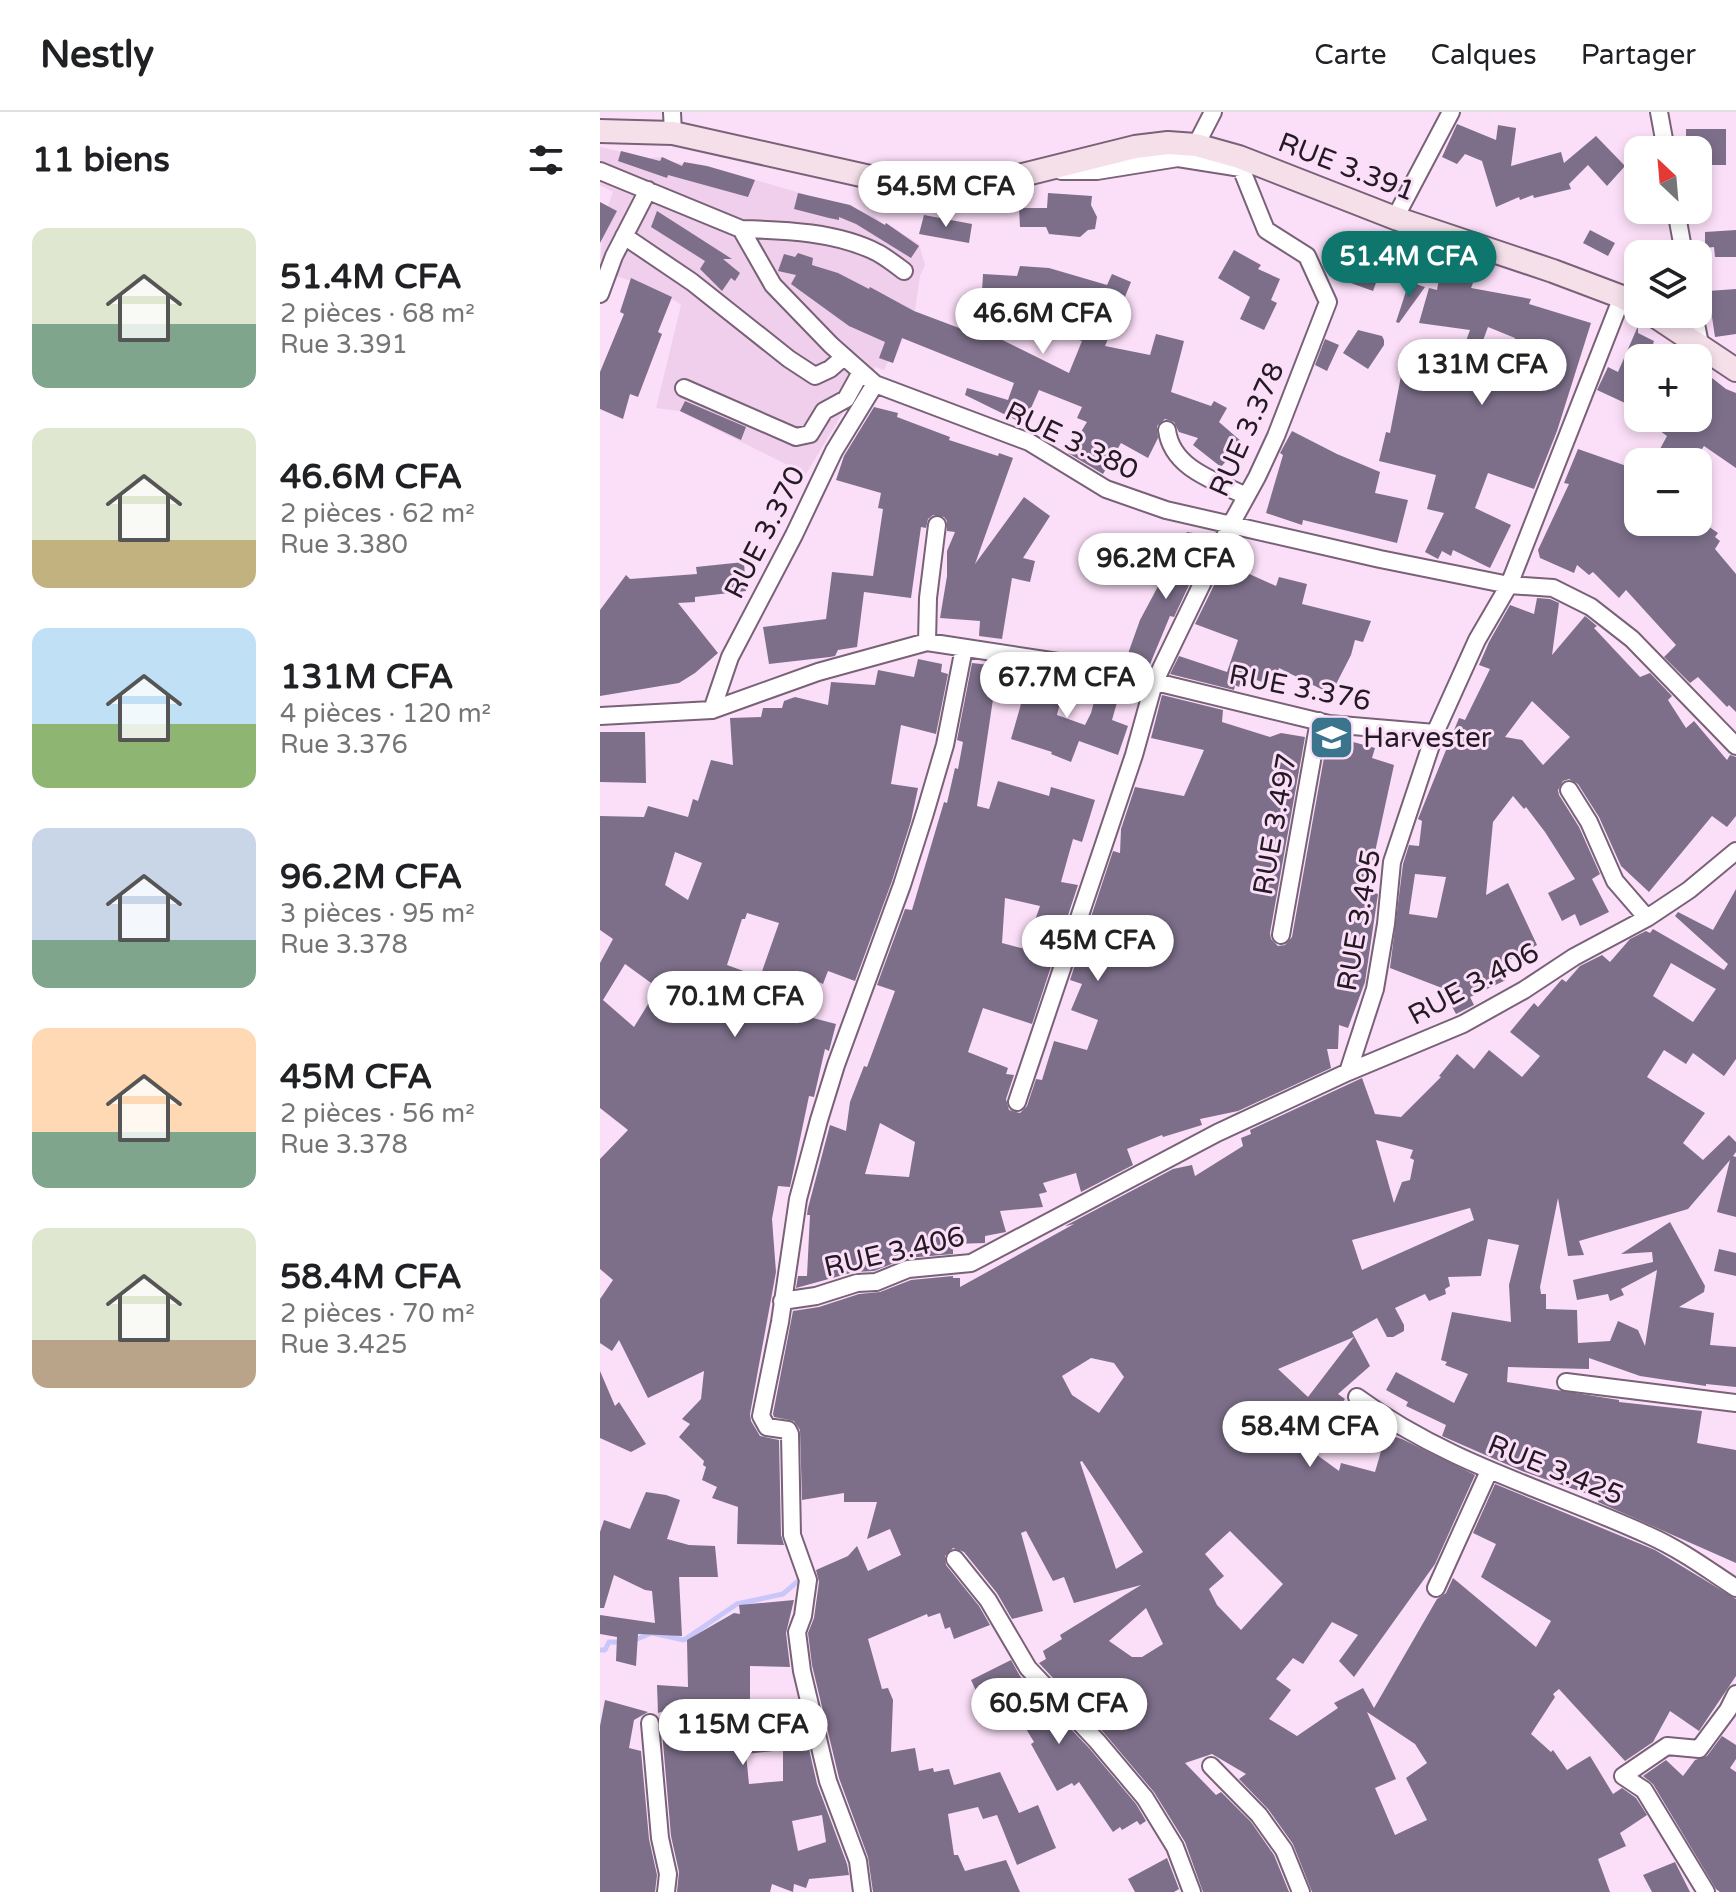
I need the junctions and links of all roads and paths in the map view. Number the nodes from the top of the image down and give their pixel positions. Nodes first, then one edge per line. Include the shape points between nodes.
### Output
1 (1213, 112) edge
2 (1451, 112) edge
3 (1659, 112) edge
4 (672, 123) edge
5 (600, 131) edge
6 (1663, 136) edge
7 (1196, 145) junction
8 (600, 171) edge
9 (1039, 172) junction
10 (648, 190) junction
11 (1395, 218) junction
12 (741, 229) junction
13 (624, 236) junction
14 (904, 271) dead end
15 (600, 294) edge
16 (1624, 299) edge
17 (1624, 315) edge
18 (1674, 328) edge
19 (1697, 328) edge
20 (1700, 344) joint
21 (1712, 353) edge
22 (844, 357) junction
23 (1736, 370) edge
24 (861, 372) junction
25 (875, 384) junction
26 (684, 388) dead end
27 (1167, 430) dead end
28 (1246, 496) junction
29 (937, 525) dead end
30 (1230, 526) junction
31 (1509, 585) junction
32 (927, 642) junction
33 (964, 648) junction
34 (1154, 683) junction
35 (712, 710) junction
36 (600, 716) edge
37 (1319, 721) junction
38 (1435, 733) junction
39 (1736, 746) edge
40 (1569, 790) dead end
41 (1736, 851) edge
42 (1647, 918) junction
43 (1281, 935) dead end
44 (1348, 1072) junction
45 (1017, 1102) dead end
46 (782, 1301) junction
47 (1566, 1382) dead end
48 (1357, 1397) dead end
49 (1736, 1403) edge
50 (1489, 1471) junction
51 (955, 1559) dead end
52 (1436, 1588) dead end
53 (1736, 1588) edge
54 (1736, 1694) edge
55 (650, 1723) dead end
56 (1211, 1766) dead end
57 (666, 1892) edge
58 (862, 1892) edge
59 (1192, 1892) edge
60 (1301, 1892) edge
61 (1706, 1892) edge

1 - 7 street
2 - 11 street
3 - 6 street
4 - 5 main road, RUE 3.391
4 - 9 main road, RUE 3.391 via 906,185 990,183
7 - 9 main road, RUE 3.391 via 1135,147
7 - 11 main road, RUE 3.391
8 - 10 street
9 - 28 street, RUE 3.378 via 1097,171 1178,158 1241,168 1266,230 1307,256 1328,302 1276,436
10 - 12 street
10 - 13 street
11 - 16 main road, RUE 3.391
12 - 14 street via 840,240 876,252
12 - 22 street, RUE 3.380 via 773,285
13 - 15 street
13 - 22 street via 815,376
17 - 31 street
18 - 20 main road
19 - 20 street
21 - 23 main road
22 - 24 street, RUE 3.380
24 - 25 street, RUE 3.380
24 - 26 street via 846,399 824,411 810,434 796,437
25 - 30 street, RUE 3.380 via 1029,442 1106,489
25 - 35 street, RUE 3.370 via 834,451 730,657
27 - 28 street via 1181,461
28 - 30 street, RUE 3.378
29 - 32 street
30 - 31 street, RUE 3.380
30 - 34 street, RUE 3.378
31 - 38 street via 1477,640
31 - 39 street, RUE 3.380 via 1553,588 1591,607 1632,639
32 - 33 street, RUE 3.376
32 - 35 street, RUE 3.376 via 818,672
33 - 34 street, RUE 3.376 via 1098,668
33 - 46 street, RUE 3.406 via 945,745 921,827 819,1120 798,1199
34 - 37 street, RUE 3.376
34 - 45 street, RUE 3.378
35 - 36 street, RUE 3.376
37 - 38 street, RUE 3.376
37 - 43 street, RUE 3.497
38 - 44 street, RUE 3.495 via 1392,862 1375,989
40 - 42 street via 1615,881
41 - 42 street, RUE 3.406
42 - 44 street, RUE 3.406 via 1463,1024
44 - 46 street, RUE 3.406 via 1217,1133 971,1263 908,1269 876,1282
46 - 58 street via 761,1416 767,1427 790,1434 792,1535 808,1580 797,1632 802,1671 828,1781 858,1861
47 - 49 street
48 - 50 street, RUE 3.425 via 1394,1424
50 - 52 street
50 - 53 street, RUE 3.425 via 1649,1535
51 - 59 street via 988,1600 1028,1668 1145,1798 1175,1847
54 - 61 street via 1699,1749 1667,1746 1623,1776 1644,1790
55 - 57 street
56 - 60 street via 1259,1815 1284,1850

